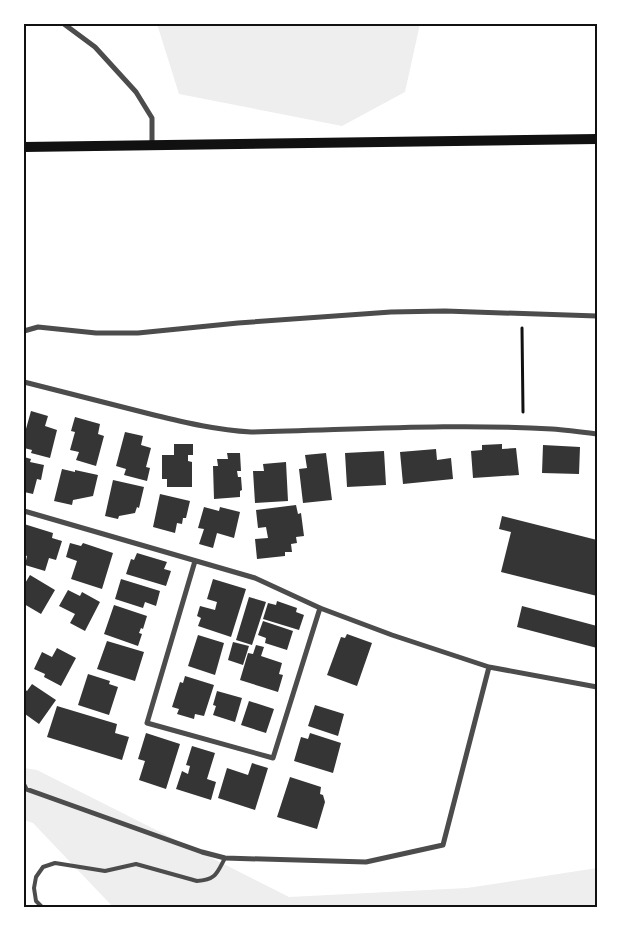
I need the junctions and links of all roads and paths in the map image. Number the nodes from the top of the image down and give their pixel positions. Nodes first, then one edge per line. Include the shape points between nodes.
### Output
1 (64, 24) edge
2 (597, 139) edge
3 (152, 145) junction
4 (24, 147) edge
5 (597, 316) edge
6 (24, 331) edge
7 (522, 346) dead end
8 (24, 382) edge
9 (523, 403) dead end
10 (597, 434) edge
11 (24, 511) edge
12 (195, 561) junction
13 (320, 608) junction
14 (489, 667) junction
15 (597, 687) edge
16 (24, 785) edge
17 (225, 858) junction
18 (42, 907) edge

1 - 3 street via 94,47 136,92 152,118
2 - 3 main road
3 - 4 main road
5 - 6 street via 391,312 138,333 96,333 38,327
7 - 9 path
8 - 10 street via 228,431 428,427 555,429
11 - 12 street
12 - 13 street via 255,578
12 - 13 street via 147,723 272,758
13 - 14 street
14 - 15 street
14 - 17 street via 443,845 366,862
16 - 17 street via 26,790
17 - 18 lane via 215,876 207,881 136,864 105,871 54,863 43,867 36,877 36,901

